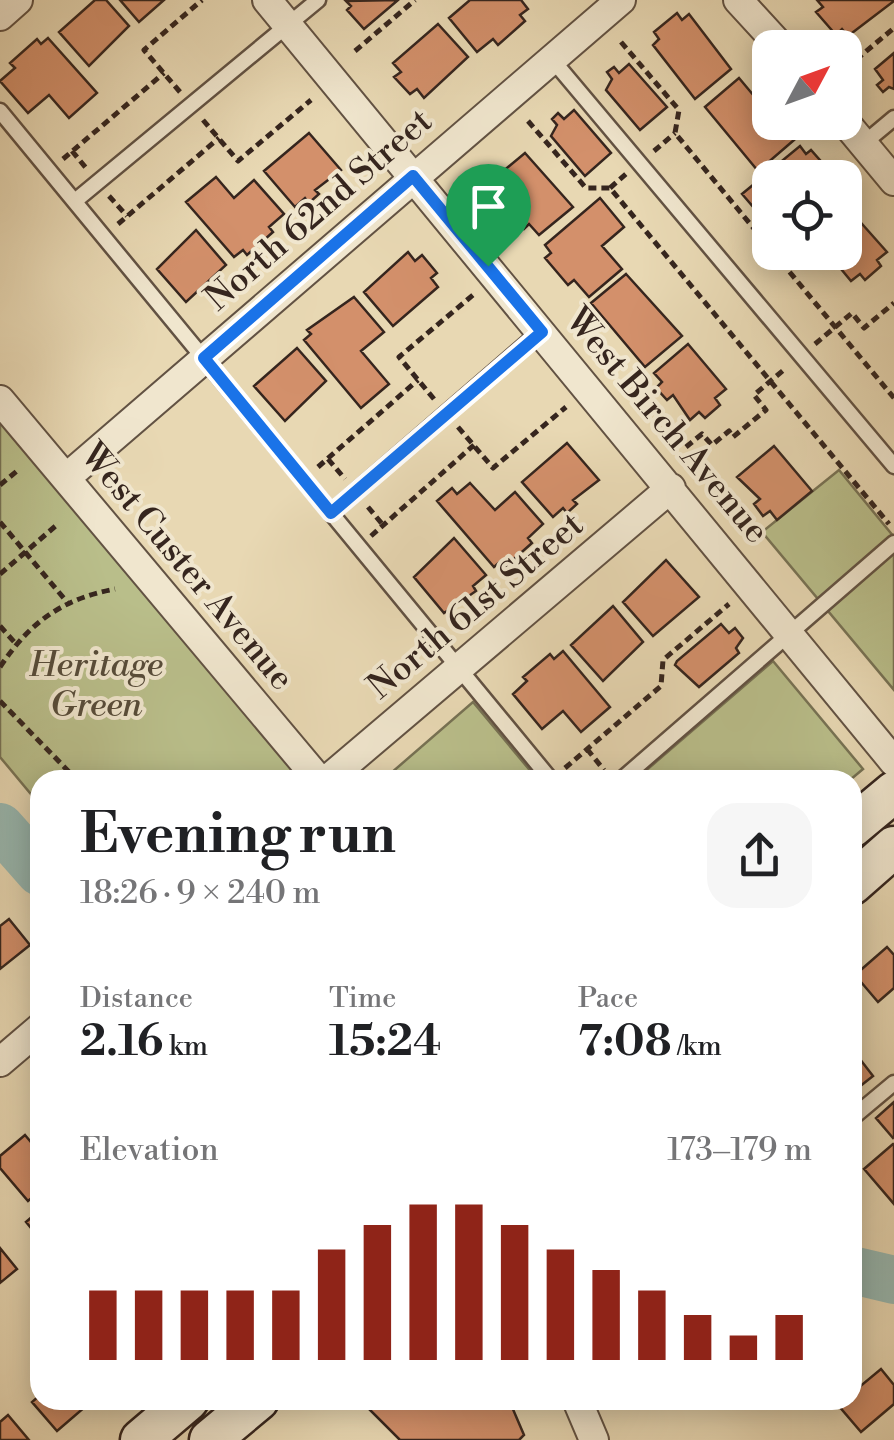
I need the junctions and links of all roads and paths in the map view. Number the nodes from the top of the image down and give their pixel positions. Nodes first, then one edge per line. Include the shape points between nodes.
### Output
1 (18, 0) edge
2 (266, 0) edge
3 (318, 0) edge
4 (414, 0) edge
5 (621, 0) edge
6 (738, 0) edge
7 (769, 0) edge
8 (0, 16) edge
9 (288, 26) junction
10 (894, 28) edge
11 (766, 30) edge
12 (777, 30) edge
13 (621, 42) dead end
14 (355, 52) dead end
15 (862, 55) edge
16 (551, 58) junction
17 (164, 74) dead end
18 (0, 111) edge
19 (894, 118) edge
20 (528, 121) dead end
21 (862, 130) edge
22 (219, 138) dead end
23 (860, 140) edge
24 (49, 171) junction
25 (413, 176) junction
26 (894, 180) edge
27 (75, 201) junction
28 (752, 226) edge
29 (103, 236) junction
30 (789, 270) edge
31 (894, 302) edge
32 (836, 327) junction
33 (542, 332) junction
34 (814, 345) dead end
35 (204, 358) junction
36 (792, 363) dead end
37 (418, 380) dead end
38 (770, 381) junction
39 (894, 398) edge
40 (0, 400) edge
41 (474, 445) dead end
42 (686, 447) dead end
43 (894, 466) edge
44 (17, 471) dead end
45 (66, 478) junction
46 (304, 480) junction
47 (0, 485) edge
48 (672, 488) junction
49 (331, 513) junction
50 (0, 522) edge
51 (60, 522) dead end
52 (894, 530) edge
53 (894, 542) edge
54 (359, 547) junction
55 (25, 552) junction
56 (0, 574) edge
57 (115, 589) dead end
58 (67, 602) junction
59 (730, 603) dead end
60 (0, 626) edge
61 (789, 633) junction
62 (16, 644) junction
63 (0, 667) edge
64 (458, 668) junction
65 (0, 701) edge
66 (586, 750) junction
67 (894, 762) edge
68 (66, 770) edge
69 (310, 770) edge
70 (338, 770) edge
71 (552, 770) edge
72 (563, 770) edge
73 (603, 770) edge
74 (632, 770) edge
75 (894, 792) edge
76 (862, 819) edge
77 (894, 847) edge
78 (862, 875) edge
79 (30, 1036) edge
80 (0, 1062) edge
81 (894, 1082) edge
82 (862, 1109) edge
83 (176, 1410) edge
84 (580, 1410) edge
85 (140, 1440) edge
86 (594, 1440) edge

1 - 8 street
2 - 9 street, West Birch Avenue
3 - 9 lane
4 - 14 path
5 - 16 street, North 62nd Street
6 - 11 street
7 - 12 street
9 - 25 street, West Birch Avenue
9 - 27 lane
10 - 15 path
13 - 28 path via 679,110 674,134
16 - 25 street, North 62nd Street
16 - 43 lane
17 - 24 path
18 - 24 lane
19 - 21 lane
20 - 38 path via 586,188 610,188
22 - 29 path
23 - 26 street
24 - 27 lane
25 - 33 street, West Birch Avenue
25 - 35 street, North 62nd Street
27 - 29 lane
29 - 35 lane
30 - 32 path
31 - 32 path via 864,328 852,313
32 - 34 path
32 - 39 path
33 - 48 street, West Birch Avenue
33 - 49 lane
35 - 45 street, North 62nd Street
35 - 46 lane
36 - 38 path
37 - 46 path
38 - 42 path via 754,395 766,410 734,437 729,431 712,445 702,434
38 - 52 path
40 - 45 street, West Custer Avenue
41 - 54 path
44 - 47 path
45 - 69 street, West Custer Avenue
46 - 49 lane
48 - 61 street, West Birch Avenue
48 - 64 street, North 61st Street
49 - 54 lane
50 - 55 path
51 - 55 path
53 - 61 lane
54 - 64 lane
55 - 56 path
55 - 58 path
57 - 58 path
58 - 62 path
59 - 66 path via 663,660 661,686
60 - 62 path
61 - 67 street, West Birch Avenue
61 - 74 lane
62 - 63 path
64 - 70 street, North 61st Street
64 - 71 lane
65 - 68 path
66 - 72 path
66 - 73 path
75 - 76 main road
77 - 78 main road
79 - 80 street
81 - 82 lane
83 - 85 main road
84 - 86 street

